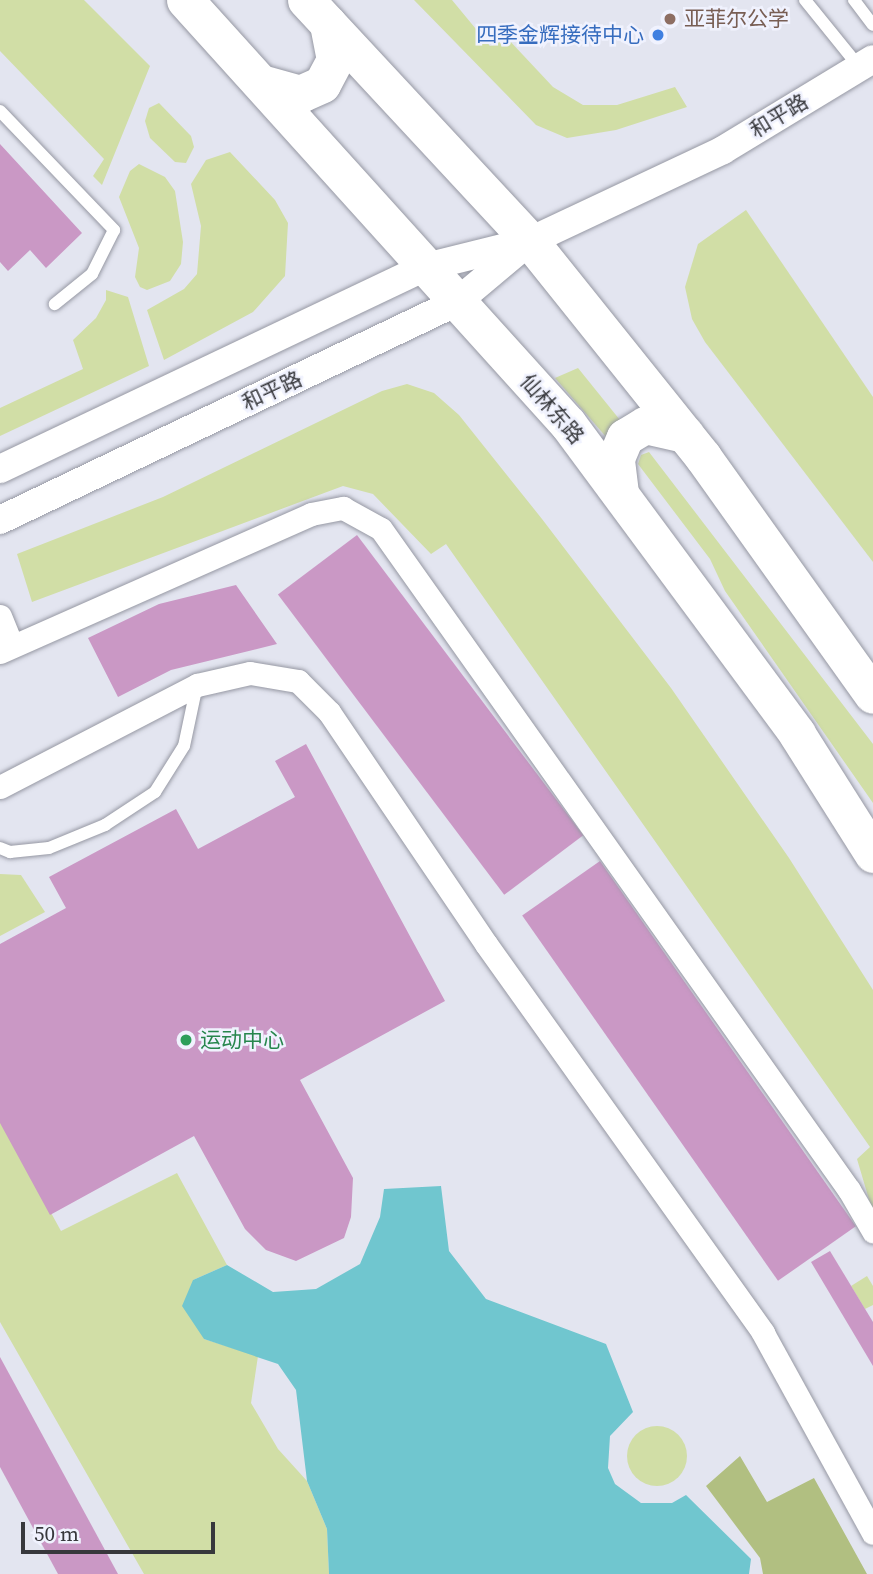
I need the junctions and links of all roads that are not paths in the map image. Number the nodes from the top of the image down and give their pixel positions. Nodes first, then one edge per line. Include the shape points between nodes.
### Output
1 (185, 0) edge
2 (805, 0) edge
3 (854, 0) edge
4 (317, 12) edge
5 (873, 25) edge
6 (867, 64) edge
7 (261, 83) junction
8 (0, 111) edge
9 (530, 241) junction
10 (426, 267) junction
11 (457, 302) junction
12 (55, 304) dead end
13 (685, 434) junction
14 (0, 469) edge
15 (620, 493) junction
16 (0, 520) edge
17 (0, 617) edge
18 (6, 649) edge
19 (197, 685) junction
20 (873, 695) edge
21 (0, 787) edge
22 (0, 848) edge
23 (873, 854) edge
24 (873, 1231) edge
25 (873, 1533) edge

1 - 7 main road, 仙林东路
2 - 6 lane
3 - 5 lane
4 - 7 main road via 335,61 322,84 300,94
4 - 9 main road
6 - 9 street, 和平路 via 723,150
7 - 10 main road, 仙林东路
8 - 12 lane via 114,230 92,274
9 - 10 street, 和平路
9 - 11 street, 和平路
9 - 13 main road
10 - 11 main road, 仙林东路
10 - 14 street, 和平路
11 - 15 main road, 仙林东路 via 568,424
11 - 16 street, 和平路
13 - 15 main road via 645,425 625,437 615,458
13 - 20 main road
15 - 23 main road, 仙林东路 via 797,734
17 - 18 street
18 - 24 street via 311,514 343,508 381,529 849,1190
19 - 21 street
19 - 22 lane via 184,746 155,792 105,825 50,848 10,852
19 - 25 street via 250,673 298,681 329,712 485,944 763,1333

